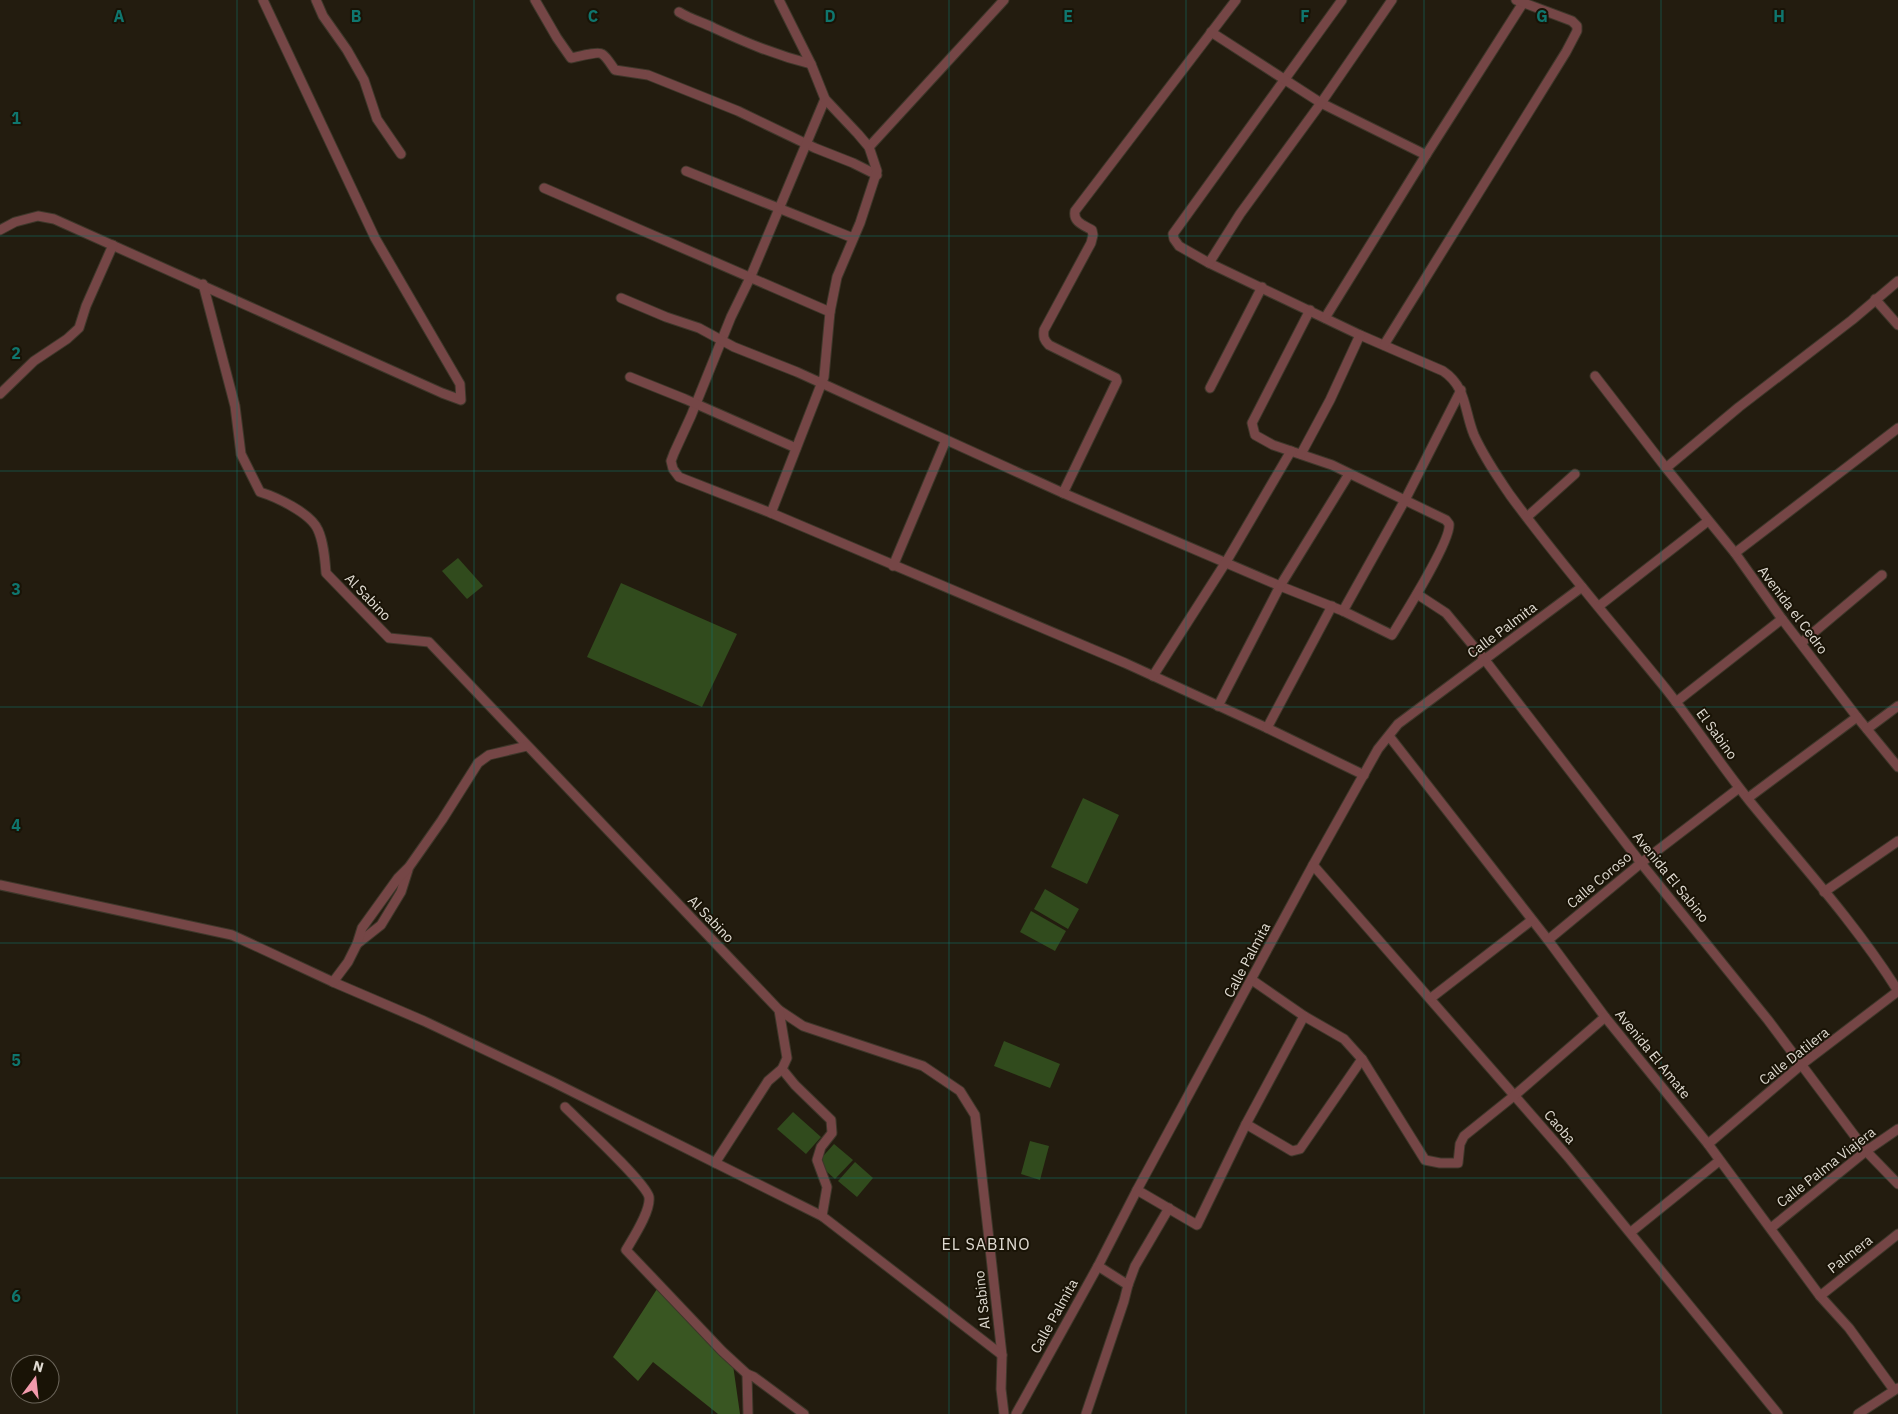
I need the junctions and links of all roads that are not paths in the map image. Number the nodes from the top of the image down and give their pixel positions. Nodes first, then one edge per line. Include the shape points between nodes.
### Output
1 (263, 0) edge
2 (316, 0) edge
3 (535, 0) edge
4 (778, 0) edge
5 (1004, 0) edge
6 (1236, 0) edge
7 (1342, 0) edge
8 (1392, 0) edge
9 (1520, 2) edge
10 (678, 12) dead end
11 (1211, 32) junction
12 (811, 64) junction
13 (1284, 80) junction
14 (824, 99) junction
15 (1321, 103) junction
16 (806, 144) junction
17 (869, 147) junction
18 (401, 154) dead end
19 (1426, 155) junction
20 (686, 171) dead end
21 (876, 175) junction
22 (544, 188) dead end
23 (779, 209) junction
24 (0, 230) edge
25 (853, 238) junction
26 (114, 245) junction
27 (1209, 263) junction
28 (750, 278) junction
29 (1898, 281) edge
30 (203, 284) junction
31 (1262, 287) junction
32 (621, 298) dead end
33 (1875, 299) junction
34 (1310, 310) junction
35 (830, 312) junction
36 (1325, 318) junction
37 (1898, 325) edge
38 (1360, 334) junction
39 (722, 340) junction
40 (1384, 345) junction
41 (1596, 376) dead end
42 (630, 377) dead end
43 (822, 383) junction
44 (1210, 388) dead end
45 (1461, 390) junction
46 (0, 394) edge
47 (696, 403) junction
48 (1898, 428) edge
49 (946, 440) junction
50 (796, 448) junction
51 (1290, 451) junction
52 (1301, 454) junction
53 (1666, 468) junction
54 (1349, 474) junction
55 (1575, 474) dead end
56 (1063, 492) junction
57 (1404, 500) junction
58 (771, 513) junction
59 (1527, 517) junction
60 (1708, 521) junction
61 (1735, 553) junction
62 (1226, 562) junction
63 (894, 566) junction
64 (1882, 575) dead end
65 (1280, 586) junction
66 (1582, 587) junction
67 (1417, 594) junction
68 (1332, 606) junction
69 (1599, 606) junction
70 (1343, 611) junction
71 (1782, 619) junction
72 (1801, 643) junction
73 (1486, 660) junction
74 (1153, 676) junction
75 (1676, 702) junction
76 (1218, 706) junction
77 (1898, 706) edge
78 (1856, 717) junction
79 (1267, 728) junction
80 (1867, 729) junction
81 (1389, 736) junction
82 (527, 746) junction
83 (1898, 767) edge
84 (1364, 775) junction
85 (1739, 788) junction
86 (1748, 798) junction
87 (1898, 841) edge
88 (1642, 862) junction
89 (1313, 865) junction
90 (409, 868) junction
91 (0, 886) edge
92 (1824, 892) junction
93 (1532, 920) junction
94 (1548, 940) junction
95 (357, 944) junction
96 (1252, 980) junction
97 (333, 982) junction
98 (1898, 991) edge
99 (1431, 998) junction
100 (779, 1010) junction
101 (1304, 1016) junction
102 (1605, 1017) junction
103 (1362, 1060) junction
104 (1802, 1066) junction
105 (782, 1069) junction
106 (1515, 1095) junction
107 (564, 1107) dead end
108 (1246, 1124) junction
109 (1898, 1129) edge
110 (1708, 1144) junction
111 (1866, 1151) junction
112 (1719, 1161) junction
113 (715, 1164) junction
114 (1898, 1184) edge
115 (1137, 1190) junction
116 (1169, 1208) junction
117 (822, 1216) junction
118 (1771, 1228) junction
119 (1631, 1232) junction
120 (1898, 1234) edge
121 (1098, 1266) junction
122 (1128, 1285) junction
123 (1820, 1296) junction
124 (1002, 1355) junction
125 (747, 1374) junction
126 (1896, 1389) edge
127 (803, 1413) edge
128 (748, 1414) edge
129 (1004, 1414) edge
130 (1016, 1414) edge
131 (1086, 1414) edge
132 (1778, 1414) edge
133 (1858, 1414) edge

1 - 30 street via 375,238 460,384 462,400
2 - 18 street via 364,80 377,118
3 - 16 street via 571,58 597,52 615,70 648,75 738,111
4 - 12 street
5 - 17 street
6 - 11 street
7 - 13 street
8 - 15 street
9 - 19 street
9 - 40 street via 1572,21 1577,31
10 - 12 street via 774,54
11 - 13 street
11 - 56 street via 1075,211 1076,220 1092,230 1093,235 1044,330 1045,341 1118,381
12 - 14 street
13 - 15 street
13 - 27 street via 1173,234 1179,246
14 - 16 street
14 - 17 street
15 - 19 street
15 - 27 street via 1240,214
16 - 21 street
16 - 23 street
17 - 21 street
19 - 36 street
20 - 23 street
21 - 25 street
22 - 28 street
23 - 25 street
23 - 28 street
24 - 26 street via 38,216 54,219
25 - 35 street via 837,277
26 - 30 street
26 - 46 street via 79,328 34,361
27 - 31 street
28 - 35 street
28 - 39 street
29 - 33 street
30 - 82 street, Al Sabino via 235,406 241,454 260,492 279,498 304,514 318,529 326,573 389,638 430,642
31 - 34 street
31 - 44 street
32 - 39 street
33 - 37 street
33 - 53 street
34 - 36 street
34 - 51 street via 1252,423 1255,435
35 - 43 street
36 - 38 street
38 - 40 street
38 - 52 street
39 - 43 street
39 - 47 street
40 - 45 street via 1443,371
41 - 53 street, Avenida el Cedro
42 - 47 street
43 - 49 street
43 - 50 street
45 - 57 street
45 - 59 street, El Sabino via 1474,434 1489,464
47 - 50 street
47 - 58 street via 671,461 673,469 679,477
48 - 61 street
49 - 56 street
49 - 63 street
50 - 58 street
51 - 52 street
51 - 62 street
52 - 54 street
53 - 60 street, Avenida el Cedro
54 - 57 street
54 - 65 street
55 - 59 street
56 - 62 street
57 - 67 street via 1446,520 1450,528
57 - 70 street
58 - 63 street
59 - 66 street, El Sabino
60 - 61 street, Avenida el Cedro
60 - 69 street
61 - 71 street, Avenida el Cedro
62 - 65 street
62 - 74 street
63 - 74 street
64 - 72 street
65 - 68 street
65 - 76 street
66 - 69 street, El Sabino
66 - 73 street, Calle Palmita
67 - 70 street via 1392,635
67 - 73 street, Avenida El Sabino via 1446,613
68 - 70 street
68 - 79 street
69 - 75 street, El Sabino
71 - 72 street, Avenida el Cedro
71 - 75 street
72 - 78 street, Avenida el Cedro
73 - 81 street, Calle Palmita via 1398,724
73 - 88 street, Avenida El Sabino
74 - 76 street
75 - 85 street, El Sabino
76 - 79 street
77 - 80 street
78 - 80 street, Avenida el Cedro
78 - 86 street
79 - 84 street
80 - 83 street, Avenida el Cedro
81 - 84 street, Calle Palmita
81 - 93 street, Avenida El Amate
82 - 90 street via 488,756 478,763
82 - 100 street, Al Sabino
84 - 89 street, Calle Palmita
85 - 86 street, El Sabino
85 - 88 street, Calle Coroso
86 - 92 street, El Sabino
87 - 92 street
88 - 94 street, Calle Coroso
88 - 104 street, Avenida El Sabino
89 - 96 street, Calle Palmita
89 - 99 street, Caoba
90 - 95 street via 362,928
90 - 95 street via 401,892 381,925
91 - 97 street via 232,934
92 - 98 street, El Sabino via 1867,944
93 - 94 street, Avenida El Amate
93 - 99 street
94 - 102 street, Avenida El Amate
95 - 97 street
96 - 101 street
96 - 115 street, Calle Palmita
97 - 113 street via 553,1082
98 - 104 street, Calle Datilera
99 - 106 street, Caoba
100 - 105 street via 787,1058
100 - 124 street, Al Sabino via 803,1026 923,1066 960,1091 975,1115
101 - 103 street via 1344,1039
101 - 108 street
102 - 106 street
102 - 110 street, Avenida El Amate
103 - 106 street via 1425,1160 1458,1163 1464,1136
103 - 108 street via 1300,1149 1292,1151
104 - 110 street, Calle Datilera
104 - 111 street, Avenida El Sabino
105 - 113 street via 768,1081
105 - 117 street via 831,1120 832,1133 817,1160 827,1187
106 - 119 street, Caoba
107 - 125 street via 624,1166 649,1197 649,1206 626,1250
108 - 116 street via 1197,1225
109 - 111 street, Calle Palma Viajera
110 - 112 street, Avenida El Amate
111 - 114 street, Avenida El Sabino
111 - 118 street, Calle Palma Viajera
112 - 118 street, Avenida El Amate
112 - 119 street
113 - 117 street
115 - 116 street
115 - 121 street, Calle Palmita
116 - 122 street via 1134,1266
117 - 124 street
118 - 123 street, Avenida El Amate
119 - 132 street, Caoba
120 - 123 street, Palmera
121 - 122 street
121 - 130 street, Calle Palmita
122 - 131 street
123 - 126 street, Avenida El Amate
124 - 129 street, Al Sabino
125 - 127 street
125 - 128 street
126 - 133 street

